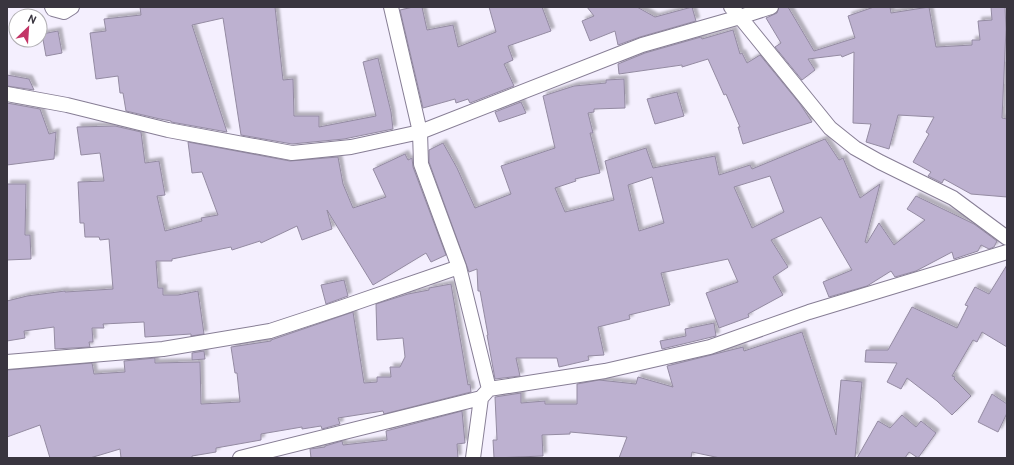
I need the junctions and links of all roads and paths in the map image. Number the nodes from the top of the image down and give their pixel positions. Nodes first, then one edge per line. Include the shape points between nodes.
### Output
1 (52, 7) edge
2 (72, 7) edge
3 (391, 7) edge
4 (771, 7) edge
5 (736, 12) edge
6 (7, 94) edge
7 (420, 132) junction
8 (1007, 238) edge
9 (1007, 252) edge
10 (459, 267) junction
11 (7, 362) edge
12 (485, 394) junction
13 (240, 458) edge
14 (473, 458) edge

1 - 2 street via 64,12
3 - 7 street
4 - 5 street
5 - 7 street via 642,44
5 - 8 street via 830,128 867,155 953,198
6 - 7 street via 67,105 168,130 292,153 351,147
7 - 10 street via 421,164
9 - 12 street via 809,312 710,347 605,371
10 - 11 street via 270,331 163,349
10 - 12 street
12 - 13 street
12 - 14 street

